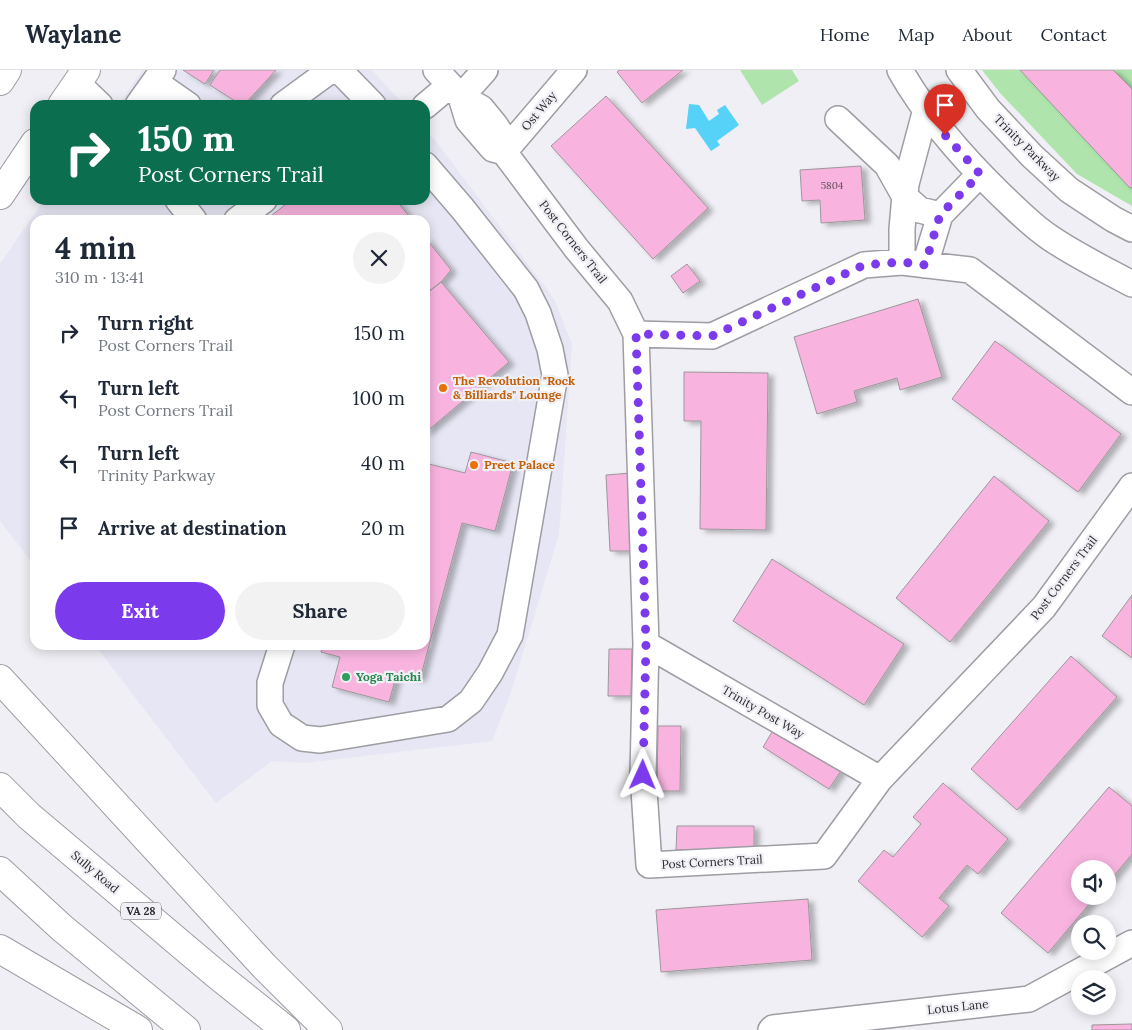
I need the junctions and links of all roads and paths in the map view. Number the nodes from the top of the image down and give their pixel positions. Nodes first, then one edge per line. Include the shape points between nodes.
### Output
1 (8, 70) edge
2 (331, 70) edge
3 (339, 70) edge
4 (485, 70) edge
5 (574, 70) edge
6 (900, 70) edge
7 (958, 70) edge
8 (76, 74) edge
9 (159, 76) edge
10 (0, 81) edge
11 (449, 84) edge
12 (64, 100) edge
13 (96, 100) edge
14 (142, 100) edge
15 (183, 100) edge
16 (290, 100) edge
17 (368, 100) edge
18 (430, 101) edge
19 (926, 109) junction
20 (838, 119) dead end
21 (30, 150) edge
22 (504, 152) junction
23 (430, 171) edge
24 (980, 174) junction
25 (0, 195) edge
26 (905, 197) junction
27 (182, 205) edge
28 (257, 205) edge
29 (190, 215) edge
30 (244, 215) edge
31 (940, 215) junction
32 (1132, 230) edge
33 (914, 264) junction
34 (1132, 284) edge
35 (636, 334) junction
36 (1132, 392) edge
37 (1132, 486) edge
38 (646, 644) junction
39 (280, 650) edge
40 (0, 679) edge
41 (880, 779) junction
42 (0, 787) edge
43 (0, 871) edge
44 (1132, 943) edge
45 (0, 950) edge
46 (138, 1030) edge
47 (186, 1030) edge
48 (286, 1030) edge
49 (328, 1030) edge
50 (771, 1030) edge

1 - 10 main road
2 - 16 street
3 - 17 street
4 - 11 street
5 - 22 street, Ost Way
6 - 19 street
7 - 32 street, Trinity Parkway via 988,109 1032,156 1069,190
8 - 12 main road
8 - 13 street
9 - 14 street
9 - 15 street
11 - 18 street
11 - 22 street, Post Corners Trail via 481,108 495,125 505,140
19 - 24 street
19 - 26 street
20 - 26 street via 887,165
21 - 25 main road
22 - 35 street, Post Corners Trail via 620,301
23 - 39 street via 526,289 538,313 555,375 510,635 471,701 448,719 320,740 302,738 282,724 270,705 270,683
24 - 31 street
24 - 34 street via 1048,236
26 - 31 street via 920,210
26 - 33 street via 902,229
27 - 29 street
28 - 30 street
31 - 33 street
33 - 35 street via 864,265 712,336
33 - 36 street via 970,270
35 - 38 street, Post Corners Trail
37 - 41 street, Post Corners Trail via 1044,607
38 - 41 street, Trinity Post Way
38 - 41 street, Post Corners Trail via 643,775 648,865 824,856
40 - 49 main road via 264,966
42 - 48 main road, Sully Road / VA 28 via 29,816
43 - 47 main road via 62,928
44 - 50 street, Lotus Lane via 1029,999
45 - 46 main road

